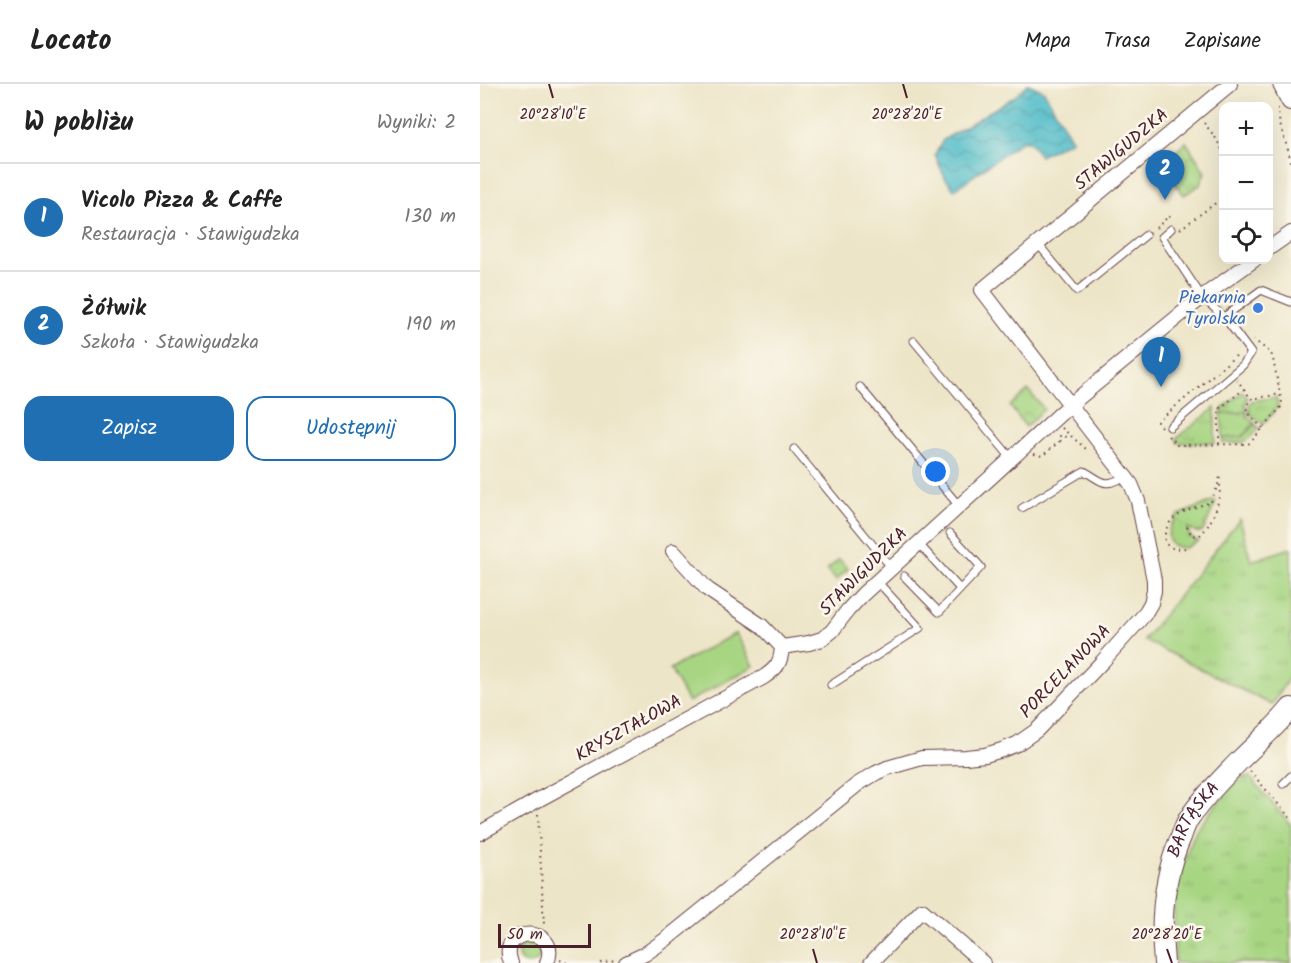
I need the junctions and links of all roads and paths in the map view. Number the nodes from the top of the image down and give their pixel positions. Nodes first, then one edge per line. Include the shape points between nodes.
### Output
1 (1230, 84) edge
2 (1284, 95) edge
3 (1196, 112) junction
4 (1219, 144) edge
5 (1291, 163) edge
6 (1219, 201) edge
7 (1171, 229) dead end
8 (1150, 234) joint
9 (1291, 234) edge
10 (1038, 244) junction
11 (1273, 246) edge
12 (1248, 264) edge
13 (1202, 297) junction
14 (1291, 302) edge
15 (1224, 318) junction
16 (914, 341) dead end
17 (1232, 374) junction
18 (860, 387) dead end
19 (1244, 389) junction
20 (1280, 394) dead end
21 (1251, 399) junction
22 (1070, 405) junction
23 (1170, 427) dead end
24 (1263, 428) dead end
25 (1069, 434) junction
26 (1060, 441) junction
27 (1219, 444) dead end
28 (794, 448) dead end
29 (1090, 452) dead end
30 (1028, 453) dead end
31 (1011, 458) junction
32 (1220, 476) dead end
33 (1125, 477) junction
34 (1219, 482) junction
35 (959, 506) junction
36 (1022, 508) dead end
37 (1188, 526) dead end
38 (950, 534) dead end
39 (918, 543) junction
40 (1185, 548) dead end
41 (674, 551) dead end
42 (891, 567) junction
43 (904, 576) dead end
44 (877, 581) junction
45 (960, 589) junction
46 (782, 647) junction
47 (831, 685) dead end
48 (1291, 708) edge
49 (1240, 759) junction
50 (1291, 776) edge
51 (1283, 784) dead end
52 (536, 801) junction
53 (1291, 819) edge
54 (480, 833) edge
55 (545, 931) dead end
56 (623, 961) edge
57 (549, 962) edge
58 (511, 963) edge
59 (600, 963) edge
60 (871, 963) edge
61 (983, 963) edge
62 (1164, 963) edge

1 - 3 street, STAWIGUDZKA
2 - 5 path via 1278,120
3 - 4 path
3 - 10 street, STAWIGUDZKA
6 - 8 path via 1179,230 1169,216
7 - 13 lane via 1162,237
8 - 10 lane via 1077,291
9 - 11 street
10 - 22 street, STAWIGUDZKA via 982,290
12 - 13 street, STAWIGUDZKA
13 - 15 lane
13 - 22 street, STAWIGUDZKA
14 - 15 lane via 1262,290
15 - 17 lane via 1253,356
16 - 31 lane
17 - 19 path
17 - 23 lane
18 - 35 lane
19 - 21 path
19 - 27 path via 1219,409
20 - 21 path
21 - 24 path via 1247,404 1249,415
22 - 31 street, STAWIGUDZKA
22 - 33 street, PORCELANOWA
25 - 26 path
25 - 26 path via 1061,425
25 - 29 path
26 - 30 path via 1042,456
28 - 42 lane
31 - 35 street, STAWIGUDZKA
32 - 34 path
33 - 36 lane via 1107,484 1084,471
33 - 56 street, PORCELANOWA via 1138,501 1154,580 1151,603 1131,630 1038,730 1017,744 986,755 922,758 876,773 665,940 645,954
34 - 37 path via 1219,499 1205,531 1194,536
34 - 40 path via 1211,502 1172,519 1166,528 1167,545
35 - 39 street, STAWIGUDZKA
38 - 45 lane via 981,567
39 - 42 street, STAWIGUDZKA
39 - 45 lane
41 - 46 street via 707,589 762,626
42 - 44 street, STAWIGUDZKA
43 - 45 lane via 939,612
44 - 46 street, STAWIGUDZKA via 822,639
44 - 47 lane via 920,628
46 - 52 street, KRYSZTAŁOWA via 778,664 764,677
48 - 49 street, BARTĄSKA
49 - 53 path
49 - 62 street, BARTĄSKA via 1188,821 1175,850 1164,894
50 - 51 lane
52 - 54 street, KRYSZTAŁOWA
52 - 55 path
56 - 59 path
57 - 58 street via 545,941 530,934 520,936 512,944
60 - 61 street via 922,910

